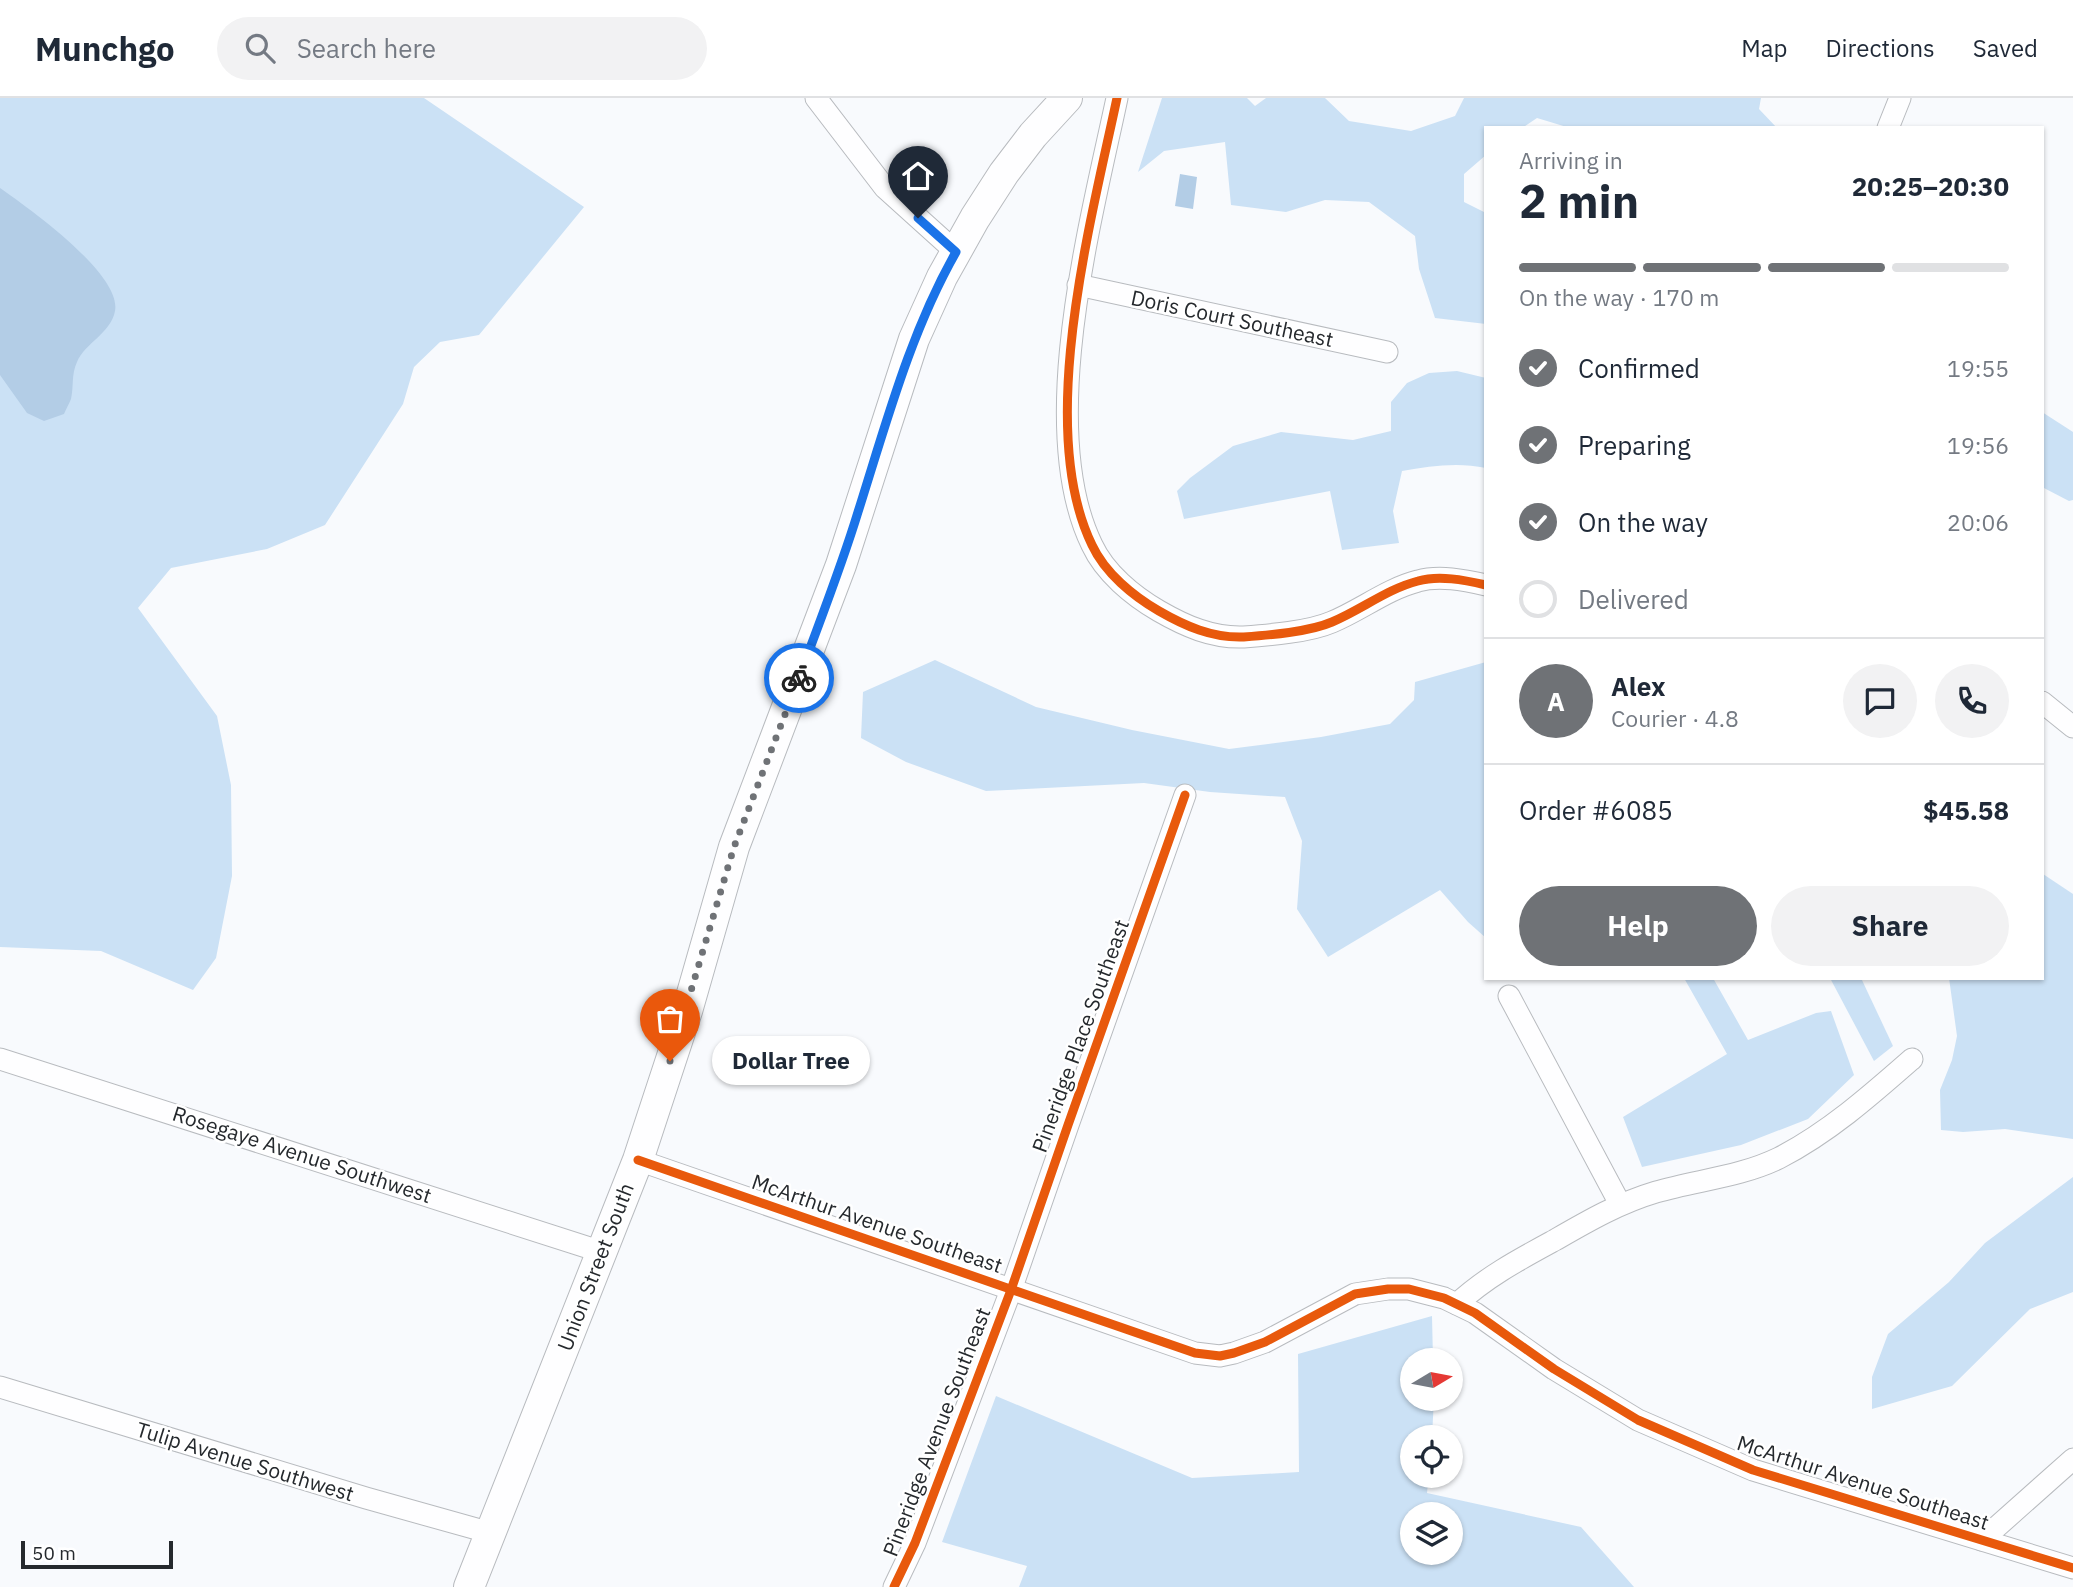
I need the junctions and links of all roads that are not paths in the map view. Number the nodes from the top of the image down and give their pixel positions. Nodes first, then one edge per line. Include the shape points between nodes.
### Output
1 (816, 98) edge
2 (1067, 98) edge
3 (1117, 98) edge
4 (1900, 98) edge
5 (1889, 126) edge
6 (956, 252) junction
7 (1078, 285) junction
8 (1387, 352) dead end
9 (1484, 585) edge
10 (2044, 704) edge
11 (2073, 727) edge
12 (1185, 795) dead end
13 (1509, 996) dead end
14 (0, 1059) edge
15 (1912, 1059) dead end
16 (638, 1160) junction
17 (1620, 1204) junction
18 (603, 1252) junction
19 (1011, 1290) junction
20 (1457, 1304) junction
21 (0, 1387) edge
22 (2073, 1459) edge
23 (491, 1533) junction
24 (1982, 1540) junction
25 (2073, 1568) edge
26 (469, 1587) edge
27 (894, 1587) edge

1 - 6 street via 885,188
2 - 6 main road, Union Street South via 1004,173
3 - 7 street
4 - 5 street
6 - 16 main road, Union Street South via 914,339 841,565 734,847
7 - 8 street, Doris Court Southeast
7 - 9 street via 1068,397 1080,514 1106,568 1145,603 1195,630 1242,637 1330,623 1419,580 1440,578
10 - 11 street
12 - 19 street, Pineridge Place Southeast
13 - 17 street
14 - 18 street, Rosegaye Avenue Southwest
15 - 17 street via 1870,1096 1778,1158 1729,1177
16 - 18 main road, Union Street South
16 - 19 street, McArthur Avenue Southeast
17 - 20 street via 1501,1271
18 - 23 main road, Union Street South
19 - 20 street, McArthur Avenue Southeast via 1195,1353 1220,1356 1265,1342 1355,1294 1409,1289
19 - 27 street, Pineridge Avenue Southeast
20 - 24 street, McArthur Avenue Southeast via 1638,1420 1753,1470
21 - 23 street, Tulip Avenue Southwest
22 - 24 street
23 - 26 main road, Union Street South
24 - 25 street, McArthur Avenue Southeast

